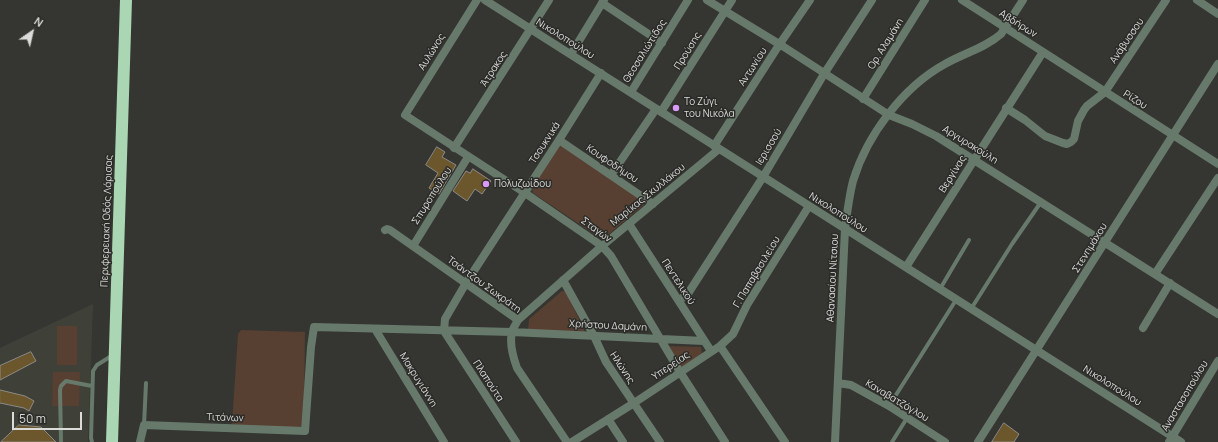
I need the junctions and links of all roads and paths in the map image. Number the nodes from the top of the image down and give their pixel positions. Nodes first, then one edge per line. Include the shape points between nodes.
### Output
1 (126, 0) edge
2 (477, 0) edge
3 (485, 0) edge
4 (549, 0) edge
5 (688, 0) edge
6 (707, 0) edge
7 (732, 0) edge
8 (810, 0) edge
9 (872, 0) edge
10 (925, 0) edge
11 (962, 0) edge
12 (1023, 0) edge
13 (1166, 0) edge
14 (1197, 0) edge
15 (603, 1) edge
16 (725, 11) junction
17 (1218, 14) edge
18 (1005, 28) junction
19 (531, 29) junction
20 (662, 43) junction
21 (779, 45) junction
22 (1043, 52) junction
23 (571, 54) junction
24 (1218, 64) edge
25 (601, 73) junction
26 (824, 74) junction
27 (631, 92) junction
28 (1105, 92) junction
29 (863, 99) junction
30 (1006, 108) junction
31 (659, 110) junction
32 (405, 115) joint
33 (888, 115) junction
34 (1173, 135) junction
35 (559, 140) junction
36 (716, 147) junction
37 (454, 148) junction
38 (468, 157) junction
39 (974, 159) junction
40 (1218, 164) edge
41 (611, 175) junction
42 (763, 177) junction
43 (1218, 178) edge
44 (525, 193) junction
45 (1041, 202) junction
46 (653, 204) junction
47 (809, 206) junction
48 (629, 224) junction
49 (845, 229) junction
50 (385, 230) dead end
51 (969, 240) dead end
52 (1105, 242) junction
53 (413, 246) junction
54 (602, 246) junction
55 (906, 267) junction
56 (1155, 274) junction
57 (563, 280) junction
58 (466, 283) junction
59 (1170, 283) junction
60 (940, 289) junction
61 (956, 300) junction
62 (679, 301) junction
63 (971, 309) junction
64 (1218, 314) edge
65 (518, 320) junction
66 (1143, 328) dead end
67 (375, 329) junction
68 (444, 331) junction
69 (512, 332) junction
70 (594, 336) junction
71 (661, 339) junction
72 (704, 341) junction
73 (720, 346) junction
74 (1036, 350) junction
75 (711, 351) junction
76 (115, 354) junction
77 (1218, 361) edge
78 (680, 372) junction
79 (146, 383) dead end
80 (838, 383) junction
81 (92, 386) junction
82 (634, 403) junction
83 (889, 406) junction
84 (907, 418) junction
85 (608, 419) junction
86 (144, 425) junction
87 (305, 431) joint
88 (1170, 439) edge
89 (60, 442) edge
90 (92, 442) edge
91 (112, 442) edge
92 (140, 442) edge
93 (444, 442) edge
94 (516, 442) edge
95 (567, 442) edge
96 (572, 442) edge
97 (623, 442) edge
98 (660, 442) edge
99 (725, 442) edge
100 (785, 442) edge
101 (835, 442) edge
102 (892, 442) edge
103 (945, 442) edge
104 (978, 442) edge
105 (1181, 442) edge

1 - 76 highway, Περιφερειακή Οδός Λάρισας
2 - 32 street, Αυλώνος
3 - 19 street, Νικολοπούλου
4 - 19 street, Άτρακος
5 - 20 street, Θεσσαλιώτιδος
6 - 16 street, Αργυρακούλη
7 - 16 street, Προύσης
8 - 21 street, Αντωνίου
9 - 26 street, Ιερισσού
10 - 29 street, Ορ. Αλαμάνη
11 - 18 street, Αβδήρων
12 - 18 street, Αθανασίου Νίτσιου
13 - 28 street, Ανάβυσσου
14 - 17 street
15 - 20 street
15 - 23 street
16 - 21 street, Αργυρακούλη
16 - 31 street, Προύσης
18 - 22 street, Αβδήρων
18 - 33 street, Αθανασίου Νίτσιου via 988,44 936,70 908,92
19 - 23 street, Νικολοπούλου
19 - 37 street, Άτρακος
20 - 27 street, Θεσσαλιώτιδος
21 - 26 street, Αργυρακούλη
21 - 36 street, Αντωνίου
22 - 28 street, Ρίζου
22 - 30 street, Βεργίνας
23 - 25 street, Νικολοπούλου
24 - 34 street, Στενημάχου
25 - 27 street, Νικολοπούλου
25 - 35 street, Τσουκνικά
26 - 29 street, Αργυρακούλη
26 - 42 street, Ιερισσού
27 - 31 street, Νικολοπούλου
28 - 30 street via 1086,106 1078,121 1074,139 1070,143 1045,136
28 - 34 street, Ρίζου
29 - 33 street, Αργυρακούλη
30 - 39 street, Βεργίνας
31 - 36 street, Νικολοπούλου
31 - 41 street, Προύσης
32 - 37 street, Σταγών
33 - 39 street, Αργυρακούλη via 922,128
33 - 49 street, Αθανασίου Νίτσιου via 861,159 850,195
34 - 40 street, Ρίζου
34 - 52 street, Στενημάχου
35 - 41 street, Κουφοδήμου
35 - 44 street, Τσουκνικά
36 - 42 street, Νικολοπούλου
36 - 46 street, Μαρίκας Σκυλλάκου
37 - 38 street, Σταγών
38 - 44 street, Σταγών
38 - 53 street, Σπυροπούλου
39 - 45 street, Αργυρακούλη
39 - 55 street, Βεργίνας
41 - 46 street, Κουφοδήμου
42 - 47 street, Νικολοπούλου
42 - 62 street, Ιερισσού via 689,292
43 - 56 street
44 - 54 street, Σταγών
44 - 58 street, Τσουκνικά
45 - 52 street, Αργυρακούλη
45 - 63 lane
46 - 48 street, Μαρίκας Σκυλλάκου
47 - 49 street, Νικολοπούλου
47 - 73 street, Γ. Παπαβασιλείου via 746,305 733,334
48 - 54 street, Μαρίκας Σκυλλάκου
48 - 62 street, Πεντελικού
49 - 55 street, Νικολοπούλου
49 - 80 street, Αθανασίου Νίτσιου
50 - 53 street, Τσάντζου Σωκράτη via 390,230
51 - 60 lane
52 - 56 street, Αργυρακούλη
52 - 74 street, Στενημάχου
53 - 58 street, Τσάντζου Σωκράτη
54 - 57 street, Μαρίκας Σκυλλάκου
54 - 71 street, Σταγών via 611,256
55 - 60 street, Νικολοπούλου
56 - 59 street, Αργυρακούλη
57 - 65 street, Μαρίκας Σκυλλάκου
57 - 70 street, Ηλώνης
58 - 65 street, Τσάντζου Σωκράτη
58 - 68 street, Τσουκνικά via 445,319
59 - 64 street, Αργυρακούλη
59 - 66 street
60 - 61 street, Νικολοπούλου
61 - 63 street, Νικολοπούλου
61 - 83 lane
62 - 72 street, Πεντελικού
63 - 74 street, Νικολοπούλου
65 - 69 street, Τσάντζου Σωκράτη
67 - 68 street, Χρήστου Δαμάνη
67 - 87 street, Χρήστου Δαμάνη via 314,327
67 - 93 street, Μακρυγιάννη
68 - 69 street, Χρήστου Δαμάνη
68 - 94 street, Πλαπούτα
69 - 70 street, Χρήστου Δαμάνη
69 - 95 street, Τσάντζου Σωκράτη via 513,356 517,368
70 - 71 street, Χρήστου Δαμάνη
70 - 82 street, Ηλώνης via 606,362
71 - 72 street, Χρήστου Δαμάνη
71 - 78 street, Σταγών
72 - 75 street, Πεντελικού
73 - 75 street, Υπερείας
73 - 100 street
74 - 88 street, Νικολοπούλου
74 - 104 street, Στενημάχου
75 - 78 street, Υπερείας
76 - 81 lane via 95,367
76 - 91 highway, Περιφερειακή Οδός Λάρισας
77 - 88 street, Αναστασοπούλου
78 - 82 street, Υπερείας
78 - 99 street, Σταγών
79 - 86 lane
80 - 83 street, Καναβατζόγλου via 851,385
80 - 101 street, Αθανασίου Νίτσιου
81 - 89 lane via 66,382 61,386
81 - 90 lane
82 - 85 street, Υπερείας
82 - 98 street, Ηλώνης
83 - 84 street, Καναβατζόγλου
84 - 102 lane
84 - 103 street, Καναβατζόγλου
85 - 96 street, Υπερείας
85 - 97 street
86 - 87 street, Τιτάνων
86 - 92 street
88 - 105 street, Νικολοπούλου

